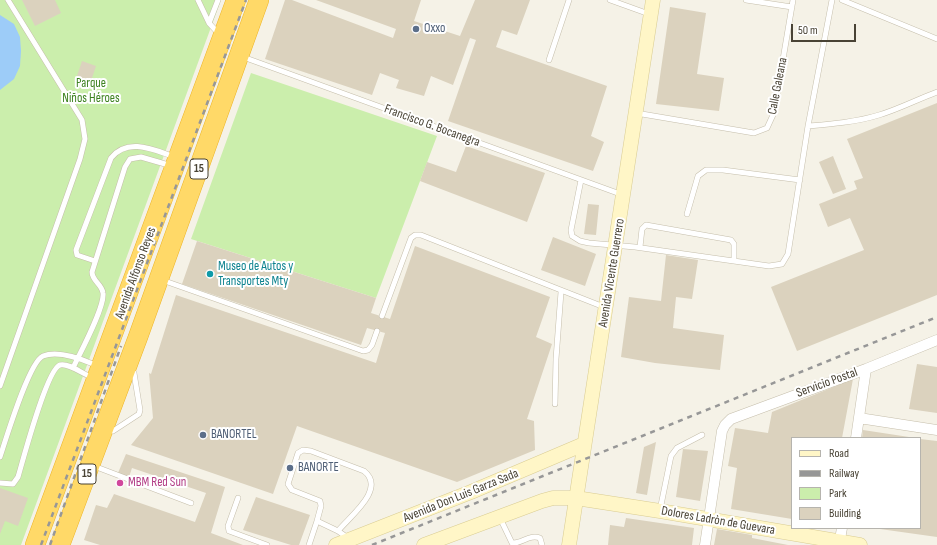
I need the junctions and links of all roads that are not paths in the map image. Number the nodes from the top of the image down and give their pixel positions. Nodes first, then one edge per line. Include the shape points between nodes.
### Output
1 (8, 0) edge
2 (198, 0) edge
3 (218, 0) edge
4 (236, 0) edge
5 (259, 0) edge
6 (569, 0) edge
7 (610, 0) edge
8 (653, 0) edge
9 (746, 0) edge
10 (793, 0) edge
11 (832, 0) edge
12 (842, 0) edge
13 (792, 7) junction
14 (651, 15) junction
15 (209, 23) junction
16 (222, 38) junction
17 (937, 39) edge
18 (240, 56) junction
19 (549, 60) dead end
20 (937, 92) edge
21 (636, 113) junction
22 (808, 126) junction
23 (177, 163) junction
24 (581, 180) junction
25 (800, 180) junction
26 (623, 195) junction
27 (687, 214) dead end
28 (616, 245) junction
29 (640, 247) junction
30 (734, 260) junction
31 (95, 261) junction
32 (159, 280) junction
33 (130, 288) junction
34 (561, 292) junction
35 (607, 308) junction
36 (382, 316) dead end
37 (377, 331) dead end
38 (138, 338) junction
39 (937, 340) edge
40 (83, 367) junction
41 (866, 368) junction
42 (0, 386) edge
43 (555, 404) dead end
44 (859, 418) junction
45 (937, 430) edge
46 (702, 435) dead end
47 (856, 437) edge
48 (584, 444) junction
49 (0, 456) edge
50 (100, 468) junction
51 (0, 483) edge
52 (238, 498) dead end
53 (576, 498) junction
54 (191, 503) dead end
55 (660, 511) junction
56 (500, 518) junction
57 (708, 520) junction
58 (317, 521) junction
59 (338, 531) junction
60 (840, 538) edge
61 (351, 540) junction
62 (26, 545) edge
63 (35, 545) edge
64 (60, 545) edge
65 (72, 545) edge
66 (267, 545) edge
67 (309, 545) edge
68 (336, 545) edge
69 (424, 545) edge
70 (542, 545) edge
71 (569, 545) edge
72 (705, 545) edge
73 (860, 545) edge

1 - 42 lane via 79,114 85,134 80,160
2 - 15 lane
3 - 15 lane
4 - 16 highway, Avenida Alfonso Reyes / 15
5 - 18 highway, Avenida Alfonso Reyes / 15
6 - 19 lane
7 - 14 lane
8 - 14 street, Avenida Vicente Guerrero
9 - 13 lane
10 - 13 lane, Calle Galeana
11 - 22 lane
12 - 17 lane
13 - 21 lane, Calle Galeana via 777,95 770,124 763,131 754,133
14 - 21 street, Avenida Vicente Guerrero
15 - 16 lane
16 - 23 highway, Avenida Alfonso Reyes / 15
18 - 24 lane, Francisco G. Bocanegra
18 - 32 highway, Avenida Alfonso Reyes / 15
20 - 22 lane via 863,119
21 - 26 street, Avenida Vicente Guerrero
22 - 25 lane
23 - 31 lane via 141,157 135,157 128,162
23 - 31 lane via 142,146 124,147 116,152 107,167 76,250 77,255
23 - 33 highway, Avenida Alfonso Reyes / 15
24 - 26 lane, Francisco G. Bocanegra
24 - 28 lane via 572,223 572,236 580,241
25 - 27 lane via 706,170 698,176
25 - 30 lane via 785,261 776,266
26 - 28 street, Avenida Vicente Guerrero
28 - 29 lane
28 - 35 street, Avenida Vicente Guerrero
29 - 30 lane
29 - 30 lane via 642,229 646,225 731,240 734,244
31 - 40 lane via 92,274 103,290 103,298
32 - 37 lane via 363,351 372,345
32 - 38 highway, Avenida Alfonso Reyes / 15
33 - 40 highway via 116,304
33 - 63 highway, Avenida Alfonso Reyes / 15
34 - 35 lane
34 - 36 lane via 421,235 415,235 411,238
34 - 43 lane
35 - 48 street, Avenida Vicente Guerrero
38 - 50 highway via 140,347 134,373
38 - 64 highway, Avenida Alfonso Reyes / 15
39 - 41 street, Servicio Postal
40 - 49 lane via 54,354 37,360 25,384
40 - 51 lane via 60,365 52,372 18,477 12,484
40 - 62 highway
41 - 44 street
41 - 57 street, Servicio Postal via 737,416 725,425
44 - 45 street
44 - 47 street
46 - 55 lane via 677,448 671,456
48 - 53 street, Avenida Vicente Guerrero
48 - 61 street, Avenida Don Luis Garza Sada
50 - 54 lane
50 - 65 highway
52 - 66 lane via 228,526 229,531
53 - 55 street, Dolores Ladròn de Guevara
53 - 56 street via 553,498
53 - 71 street, Avenida Vicente Guerrero
55 - 57 street, Dolores Ladròn de Guevara
56 - 69 street
56 - 70 lane via 512,543 516,544 534,536 540,538
57 - 60 street, Dolores Ladròn de Guevara
57 - 72 street
58 - 59 lane
58 - 59 lane via 320,501 292,490 288,484 298,454 303,450 364,471 369,477 371,492
58 - 67 lane
59 - 61 lane
60 - 73 street, Dolores Ladròn de Guevara
61 - 68 street, Avenida Don Luis Garza Sada

